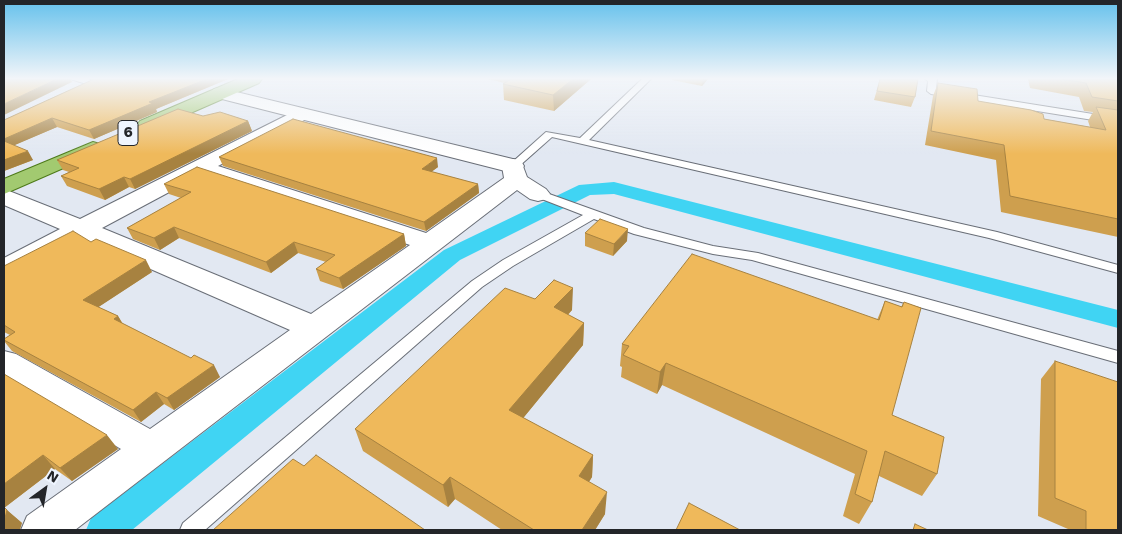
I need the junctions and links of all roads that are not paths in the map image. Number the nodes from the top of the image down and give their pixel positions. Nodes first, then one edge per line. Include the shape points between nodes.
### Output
1 (192, 104) edge
2 (281, 104) edge
3 (621, 104) edge
4 (1009, 104) edge
5 (301, 114) junction
6 (1118, 122) edge
7 (581, 142) junction
8 (199, 167) junction
9 (514, 173) junction
10 (4, 187) edge
11 (538, 194) joint
12 (4, 196) edge
13 (586, 211) junction
14 (81, 229) junction
15 (430, 243) junction
16 (4, 269) edge
17 (1118, 269) edge
18 (315, 328) junction
19 (1118, 357) edge
20 (4, 363) edge
21 (152, 450) junction
22 (42, 530) edge
23 (190, 530) edge

1 - 10 main road, 6
2 - 5 street
3 - 7 lane
4 - 6 lane
5 - 8 street
5 - 9 street
7 - 9 lane via 550,134
7 - 17 lane via 982,233
8 - 14 street
8 - 15 street
9 - 11 street
9 - 15 street
11 - 13 lane
12 - 14 street
13 - 19 lane via 639,230 713,250 753,256
13 - 23 lane via 477,284
14 - 16 street
14 - 18 street
15 - 18 street
18 - 21 street
20 - 21 street
21 - 22 street

